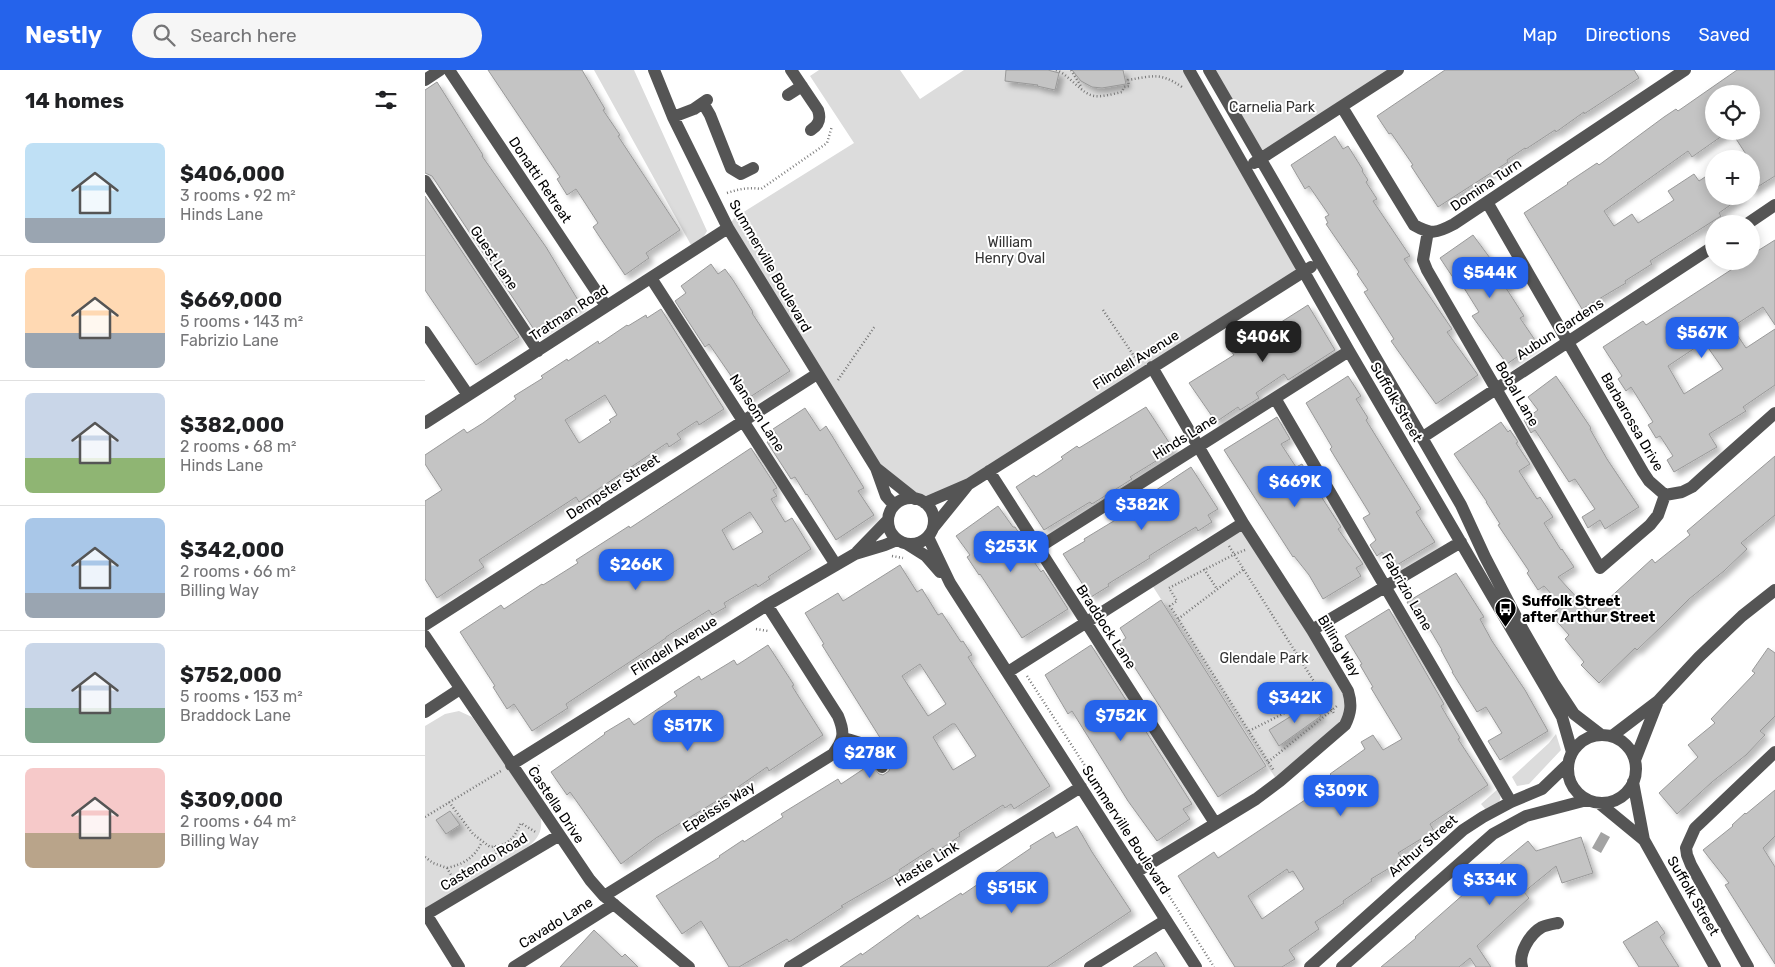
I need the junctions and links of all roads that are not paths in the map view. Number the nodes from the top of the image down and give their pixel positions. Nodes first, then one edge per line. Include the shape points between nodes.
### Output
1 (440, 70) edge
2 (449, 70) edge
3 (654, 70) edge
4 (791, 70) edge
5 (1189, 70) edge
6 (1209, 70) edge
7 (1398, 70) edge
8 (1685, 70) edge
9 (425, 80) edge
10 (802, 86) junction
11 (788, 95) dead end
12 (1342, 107) junction
13 (673, 118) junction
14 (811, 130) dead end
15 (1260, 159) junction
16 (753, 168) dead end
17 (1245, 168) junction
18 (425, 181) edge
19 (1487, 202) junction
20 (1775, 205) edge
21 (1760, 215) edge
22 (728, 228) junction
23 (1428, 231) junction
24 (1705, 252) edge
25 (1320, 262) junction
26 (1305, 271) junction
27 (651, 278) junction
28 (606, 306) junction
29 (425, 332) edge
30 (1569, 342) junction
31 (538, 351) junction
32 (1349, 351) junction
33 (1152, 367) junction
34 (817, 374) junction
35 (1497, 389) junction
36 (467, 395) junction
37 (1275, 398) junction
38 (1775, 413) edge
39 (744, 420) junction
40 (425, 423) edge
41 (1423, 438) junction
42 (1198, 446) junction
43 (876, 468) junction
44 (989, 471) junction
45 (969, 484) junction
46 (1665, 495) junction
47 (920, 501) junction
48 (895, 505) junction
49 (888, 520) junction
50 (1243, 523) junction
51 (930, 533) junction
52 (902, 542) junction
53 (1461, 542) junction
54 (1038, 548) junction
55 (855, 554) junction
56 (836, 565) junction
57 (950, 583) junction
58 (1386, 585) junction
59 (1775, 590) edge
60 (767, 606) junction
61 (1086, 623) junction
62 (425, 625) edge
63 (1312, 630) junction
64 (425, 636) edge
65 (1008, 672) junction
66 (460, 689) junction
67 (1658, 701) junction
68 (425, 712) edge
69 (1606, 735) junction
70 (843, 738) junction
71 (1775, 752) edge
72 (1569, 758) junction
73 (1635, 760) junction
74 (511, 765) junction
75 (882, 767) dead end
76 (1633, 782) junction
77 (1081, 787) junction
78 (1593, 801) junction
79 (1511, 802) junction
80 (1215, 823) junction
81 (558, 836) junction
82 (1644, 840) junction
83 (1136, 872) junction
84 (609, 900) junction
85 (425, 914) edge
86 (1166, 920) junction
87 (1558, 923) dead end
88 (1343, 966) edge
89 (459, 967) edge
90 (514, 967) edge
91 (689, 967) edge
92 (790, 967) edge
93 (1091, 967) edge
94 (1196, 967) edge
95 (1310, 967) edge
96 (1522, 967) edge
97 (1715, 967) edge
98 (1747, 967) edge

1 - 9 street
2 - 28 street, Donatti Retreat
3 - 13 street, Summerville Boulevard
4 - 10 street
5 - 17 street, Suffolk Street
6 - 15 street, Suffolk Street
7 - 12 street
8 - 19 street, Domina Turn
10 - 11 street
10 - 14 street via 820,116
12 - 15 street
12 - 23 street via 1403,209 1414,224
13 - 16 street via 705,102 725,137 731,168 741,174
13 - 22 street, Summerville Boulevard
15 - 17 street
15 - 25 street, Suffolk Street
17 - 26 street, Suffolk Street
18 - 31 street, Guest Lane
19 - 23 street, Domina Turn via 1441,231
19 - 30 street, Barbarossa Drive
20 - 21 street
22 - 27 street, Tratman Road
22 - 34 street, Summerville Boulevard
23 - 35 street, Bobal Lane via 1423,260 1427,270
24 - 30 street, Aubun Gardens
25 - 26 street, Flindell Avenue
25 - 41 street, Suffolk Street
26 - 32 street, Suffolk Street
26 - 33 street, Flindell Avenue
27 - 28 street, Tratman Road
27 - 39 street, Nansom Lane
28 - 31 street, Tratman Road
29 - 36 street
30 - 35 street, Aubun Gardens
30 - 46 street, Barbarossa Drive via 1649,482
31 - 36 street, Tratman Road
32 - 37 street, Hinds Lane
32 - 53 street, Suffolk Street
33 - 42 street, Billing Way
33 - 44 street, Flindell Avenue
34 - 39 street, Dempster Street
34 - 43 street, Summerville Boulevard
35 - 41 street, Aubun Gardens
35 - 46 street, Bobal Lane via 1599,568 1650,525 1658,515
36 - 40 street, Tratman Road
37 - 42 street, Hinds Lane
37 - 58 street, Fabrizio Lane
38 - 46 street via 1692,487
39 - 56 street, Nansom Lane
39 - 62 street, Dempster Street
41 - 69 street, Suffolk Street via 1553,682 1574,714
42 - 50 street, Billing Way
42 - 54 street, Hinds Lane
43 - 47 street, Summerville Boulevard
43 - 48 street, Summerville Boulevard via 886,496
44 - 45 street, Flindell Avenue
44 - 54 street, Braddock Lane
45 - 47 street, Flindell Avenue
45 - 51 street, Flindell Avenue
47 - 48 street via 904,499
47 - 51 street via 934,517
48 - 49 street
49 - 52 street via 890,531
49 - 55 street, Flindell Avenue
50 - 61 street
50 - 63 street, Billing Way
51 - 52 street via 918,543
51 - 57 street, Summerville Boulevard
52 - 55 street, Flindell Avenue
52 - 57 street, Summerville Boulevard via 925,556
53 - 58 street
53 - 72 street, Suffolk Street via 1562,717
54 - 61 street, Braddock Lane
55 - 56 street, Flindell Avenue
56 - 60 street, Flindell Avenue
57 - 65 street, Summerville Boulevard
58 - 63 street
58 - 79 street, Fabrizio Lane
59 - 67 street via 1699,657
60 - 70 street via 839,716
60 - 74 street, Flindell Avenue
61 - 65 street
61 - 80 street, Braddock Lane
63 - 80 street, Billing Way via 1349,691 1350,714 1345,725 1256,799
64 - 66 street, Castella Drive
65 - 77 street, Summerville Boulevard
66 - 68 street
66 - 74 street, Castella Drive
67 - 69 street
67 - 73 street
69 - 72 street via 1587,737
69 - 73 street via 1627,745
70 - 75 street via 865,744
70 - 84 street, Epeissis Way via 833,754
71 - 98 street via 1695,828 1687,848 1691,865
72 - 78 street via 1567,771 1571,785
72 - 79 street, Arthur Street via 1542,789
73 - 76 street
74 - 81 street, Castella Drive
76 - 78 street via 1616,800
76 - 82 street, Suffolk Street
77 - 83 street, Summerville Boulevard
77 - 92 street, Hastie Link
78 - 82 street, Suffolk Street
78 - 88 street via 1526,816 1493,834
79 - 95 street, Arthur Street via 1463,830
80 - 83 street, Billing Way
81 - 84 street, Castella Drive
81 - 85 street, Castendo Road
82 - 97 street, Suffolk Street
83 - 86 street, Summerville Boulevard
84 - 90 street, Cavado Lane
84 - 91 street, Castella Drive
85 - 89 street
86 - 93 street
86 - 94 street, Summerville Boulevard
87 - 96 street via 1542,927 1529,940 1523,950

